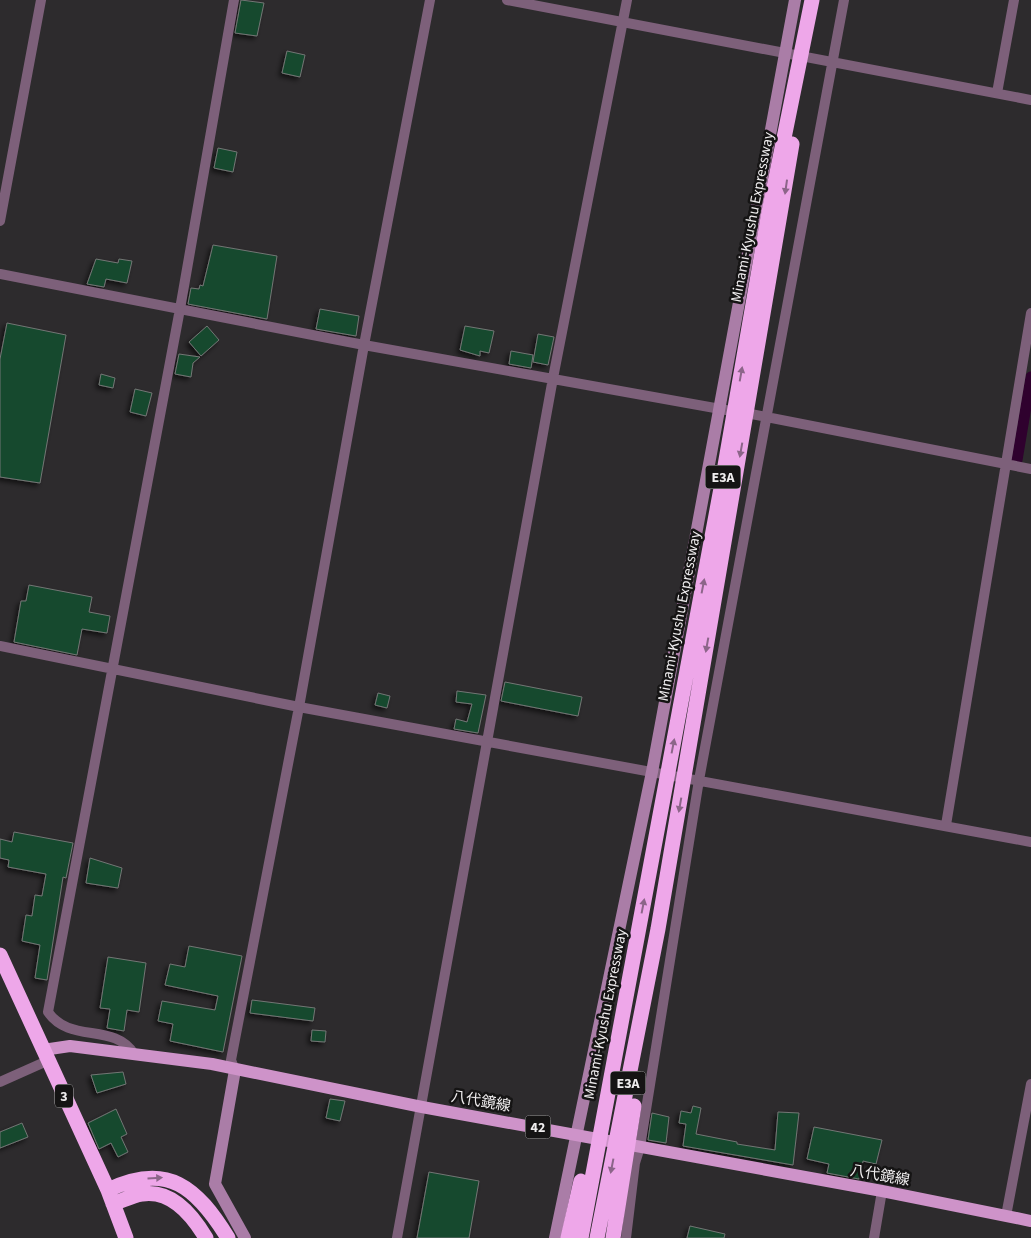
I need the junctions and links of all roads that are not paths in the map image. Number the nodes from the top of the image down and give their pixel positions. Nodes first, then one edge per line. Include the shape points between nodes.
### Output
1 (40, 0) edge
2 (234, 0) edge
3 (430, 0) edge
4 (507, 0) edge
5 (627, 0) edge
6 (796, 0) edge
7 (813, 0) edge
8 (844, 0) edge
9 (1014, 0) edge
10 (623, 22) junction
11 (785, 53) junction
12 (832, 62) junction
13 (997, 93) junction
14 (1031, 100) edge
15 (0, 221) edge
16 (0, 274) edge
17 (180, 309) junction
18 (1031, 313) edge
19 (364, 345) junction
20 (554, 378) junction
21 (719, 408) junction
22 (766, 417) junction
23 (1005, 464) junction
24 (1031, 469) edge
25 (0, 646) edge
26 (111, 668) junction
27 (299, 708) junction
28 (488, 740) junction
29 (652, 772) junction
30 (699, 780) junction
31 (951, 827) junction
32 (1031, 842) edge
33 (658, 929) junction
34 (634, 954) junction
35 (0, 955) edge
36 (134, 1054) junction
37 (45, 1055) junction
38 (235, 1070) junction
39 (0, 1082) edge
40 (1031, 1084) edge
41 (422, 1107) junction
42 (577, 1134) junction
43 (640, 1147) junction
44 (882, 1191) junction
45 (110, 1197) junction
46 (1006, 1216) junction
47 (1031, 1221) edge
48 (126, 1238) edge
49 (206, 1238) edge
50 (228, 1238) edge
51 (245, 1238) edge
52 (397, 1238) edge
53 (555, 1238) edge
54 (568, 1238) edge
55 (581, 1238) edge
56 (598, 1238) edge
57 (613, 1238) edge
58 (626, 1238) edge
59 (874, 1238) edge

1 - 15 street
2 - 17 street
3 - 19 street
4 - 10 street
5 - 10 street
6 - 11 street
7 -> 33 highway, Minami-Kyushu Expressway / E3A via 783,210
34 -> 7 highway, Minami-Kyushu Expressway / E3A via 769,212
8 - 12 street
9 - 13 street
10 - 11 street
10 - 20 street
11 - 12 street
11 - 21 street
12 - 13 street
12 - 22 street
13 - 14 street
16 - 17 street
17 - 19 street
17 - 26 street
18 - 23 street
19 - 20 street
19 - 27 street
20 - 21 street
20 - 28 street
21 - 22 street
21 - 29 street
22 - 23 street
22 - 30 street
23 - 24 street
23 - 31 street
25 - 26 street
26 - 27 street
26 - 36 street via 48,1012 62,1027 116,1038 128,1045
27 - 28 street
27 - 38 street via 231,1060
28 - 29 street
28 - 41 street
29 - 30 street
29 - 42 street
30 - 31 street
30 - 43 street
31 - 32 street
33 -> 56 highway, Minami-Kyushu Expressway / E3A
33 - 57 highway via 654,985
34 - 54 highway via 622,994
34 - 55 highway, Minami-Kyushu Expressway / E3A
35 - 37 highway, 3
36 - 37 main road, 八代鏡線 / 42 via 70,1046
36 - 38 main road, 八代鏡線 / 42
37 - 39 street
37 - 45 highway, 3
38 - 41 main road, 八代鏡線 / 42
38 - 51 street via 215,1184
40 - 46 street
41 - 42 main road, 八代鏡線 / 42
41 - 52 street
42 - 43 main road, 八代鏡線 / 42
42 - 53 street
43 - 44 main road, 八代鏡線 / 42
43 - 58 street via 635,1163
44 - 46 main road, 八代鏡線 / 42
44 - 59 street
45 - 48 highway, 3
45 - 49 highway via 143,1193 160,1195 190,1214
45 -> 50 highway via 137,1179 163,1178 190,1190 212,1212
46 - 47 main road, 八代鏡線 / 42

